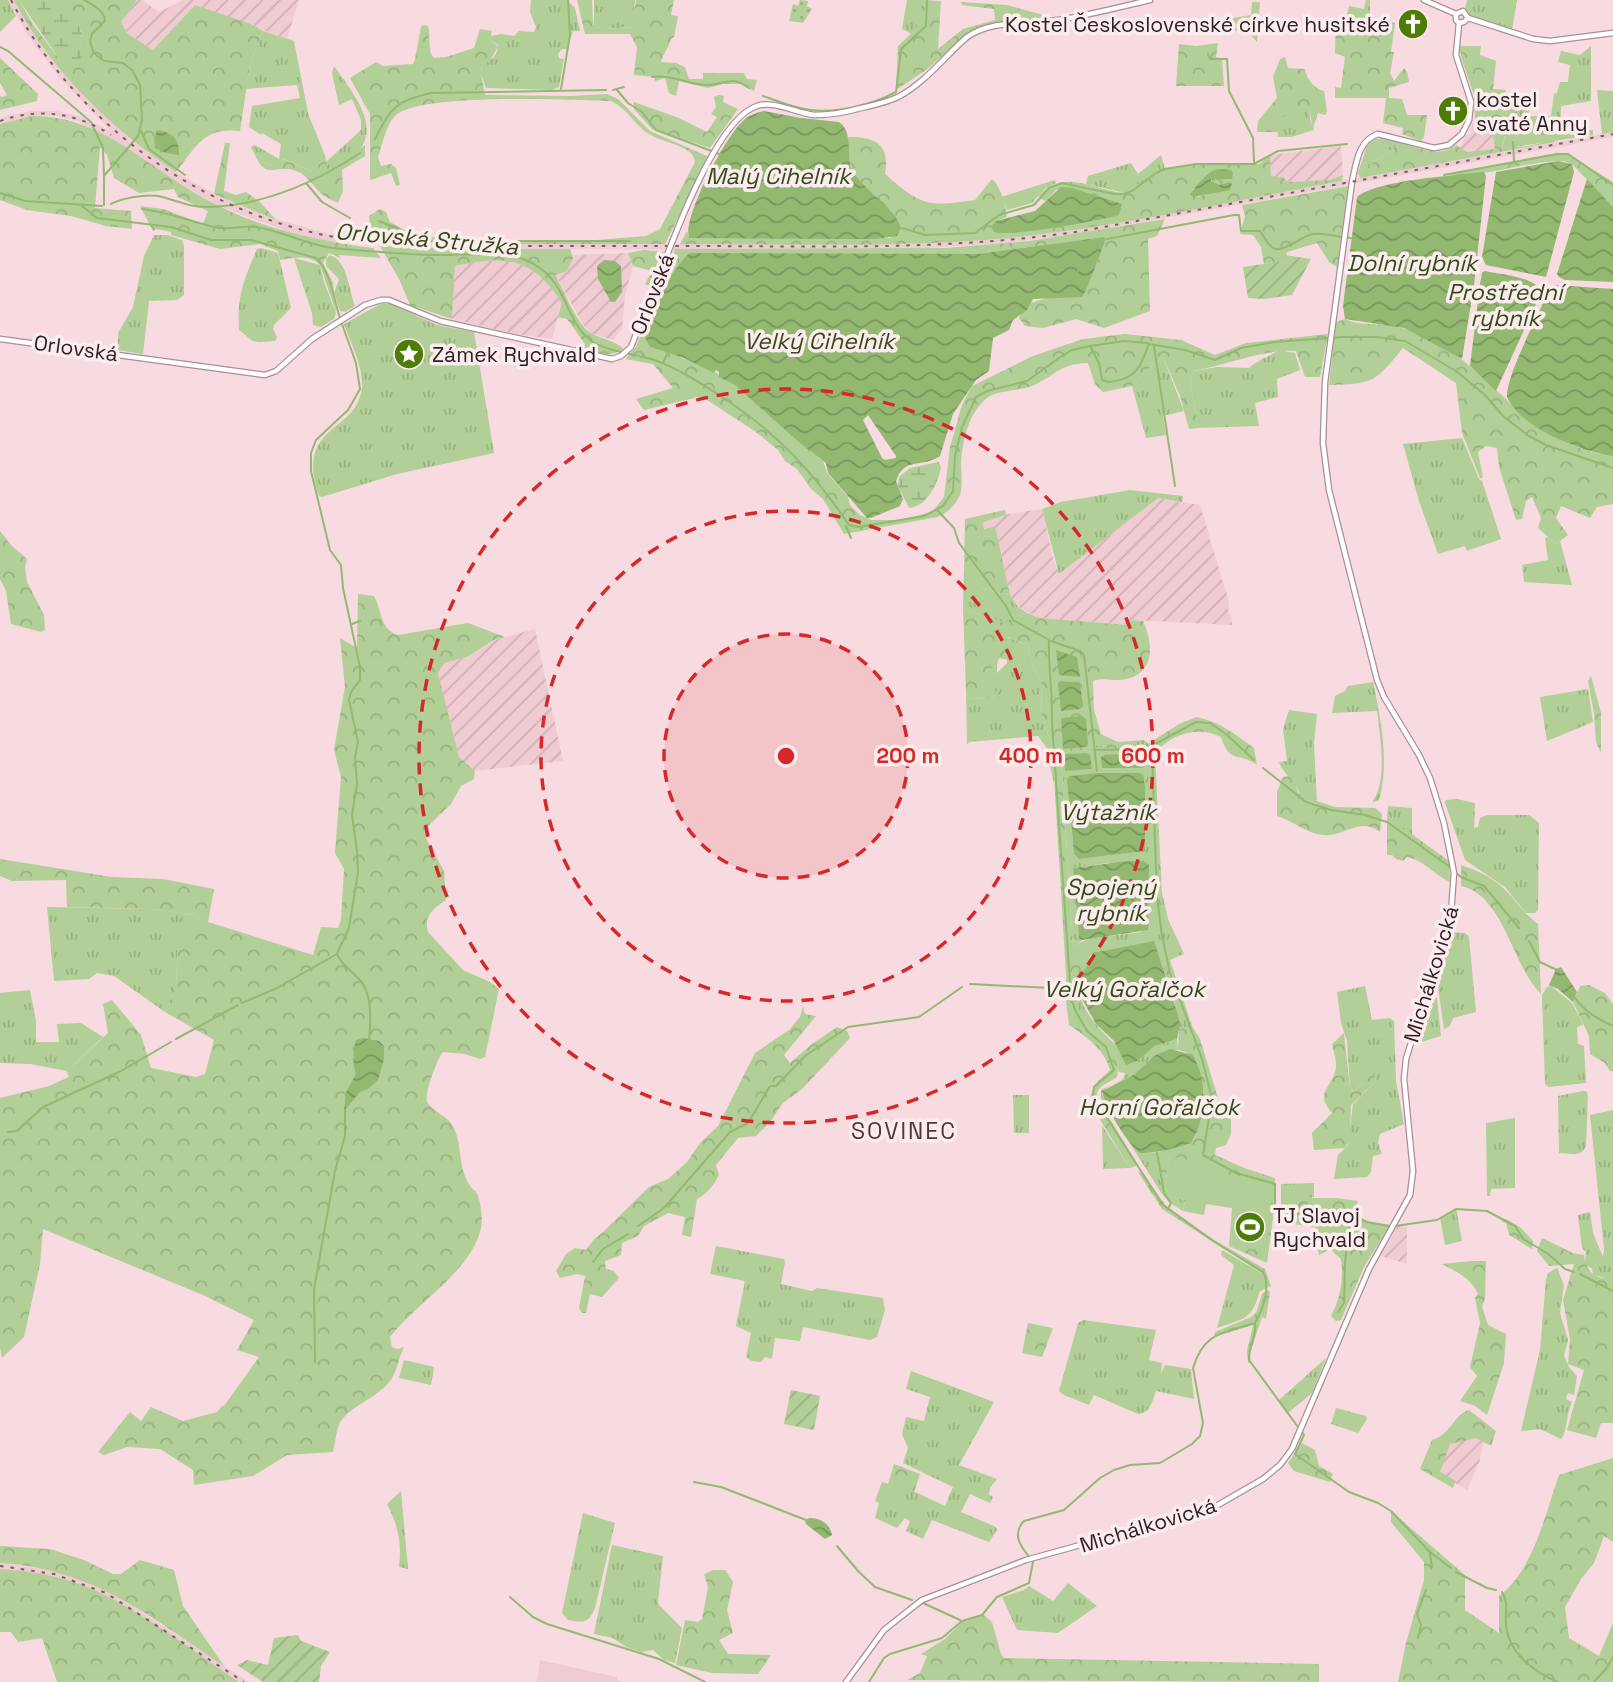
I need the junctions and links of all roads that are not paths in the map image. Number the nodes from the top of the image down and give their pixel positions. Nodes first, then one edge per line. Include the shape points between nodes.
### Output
1 (1150, 0) edge
2 (1424, 0) edge
3 (1456, 14) junction
4 (1468, 18) junction
5 (1459, 23) junction
6 (1613, 33) edge
7 (0, 339) edge
8 (846, 1682) edge

1 - 7 street, Orlovská, bridge via 1060,20 977,31 904,93 865,108 822,115 768,104 752,108 738,118 712,156 687,206 639,330 621,356 608,359 445,322 385,300 365,305 341,320 265,375
2 - 3 street
3 - 4 street via 1463,11
3 - 5 street
4 - 5 street
4 - 6 street via 1550,41
5 - 8 street, Michálkovická via 1456,58 1471,102 1466,127 1455,141 1438,148 1423,147 1381,134 1364,143 1352,182 1322,422 1329,490 1379,687 1430,778 1454,873 1451,913 1406,1059 1411,1189 1369,1269 1292,1449 1280,1465 1211,1509 1026,1560 922,1600 892,1621

